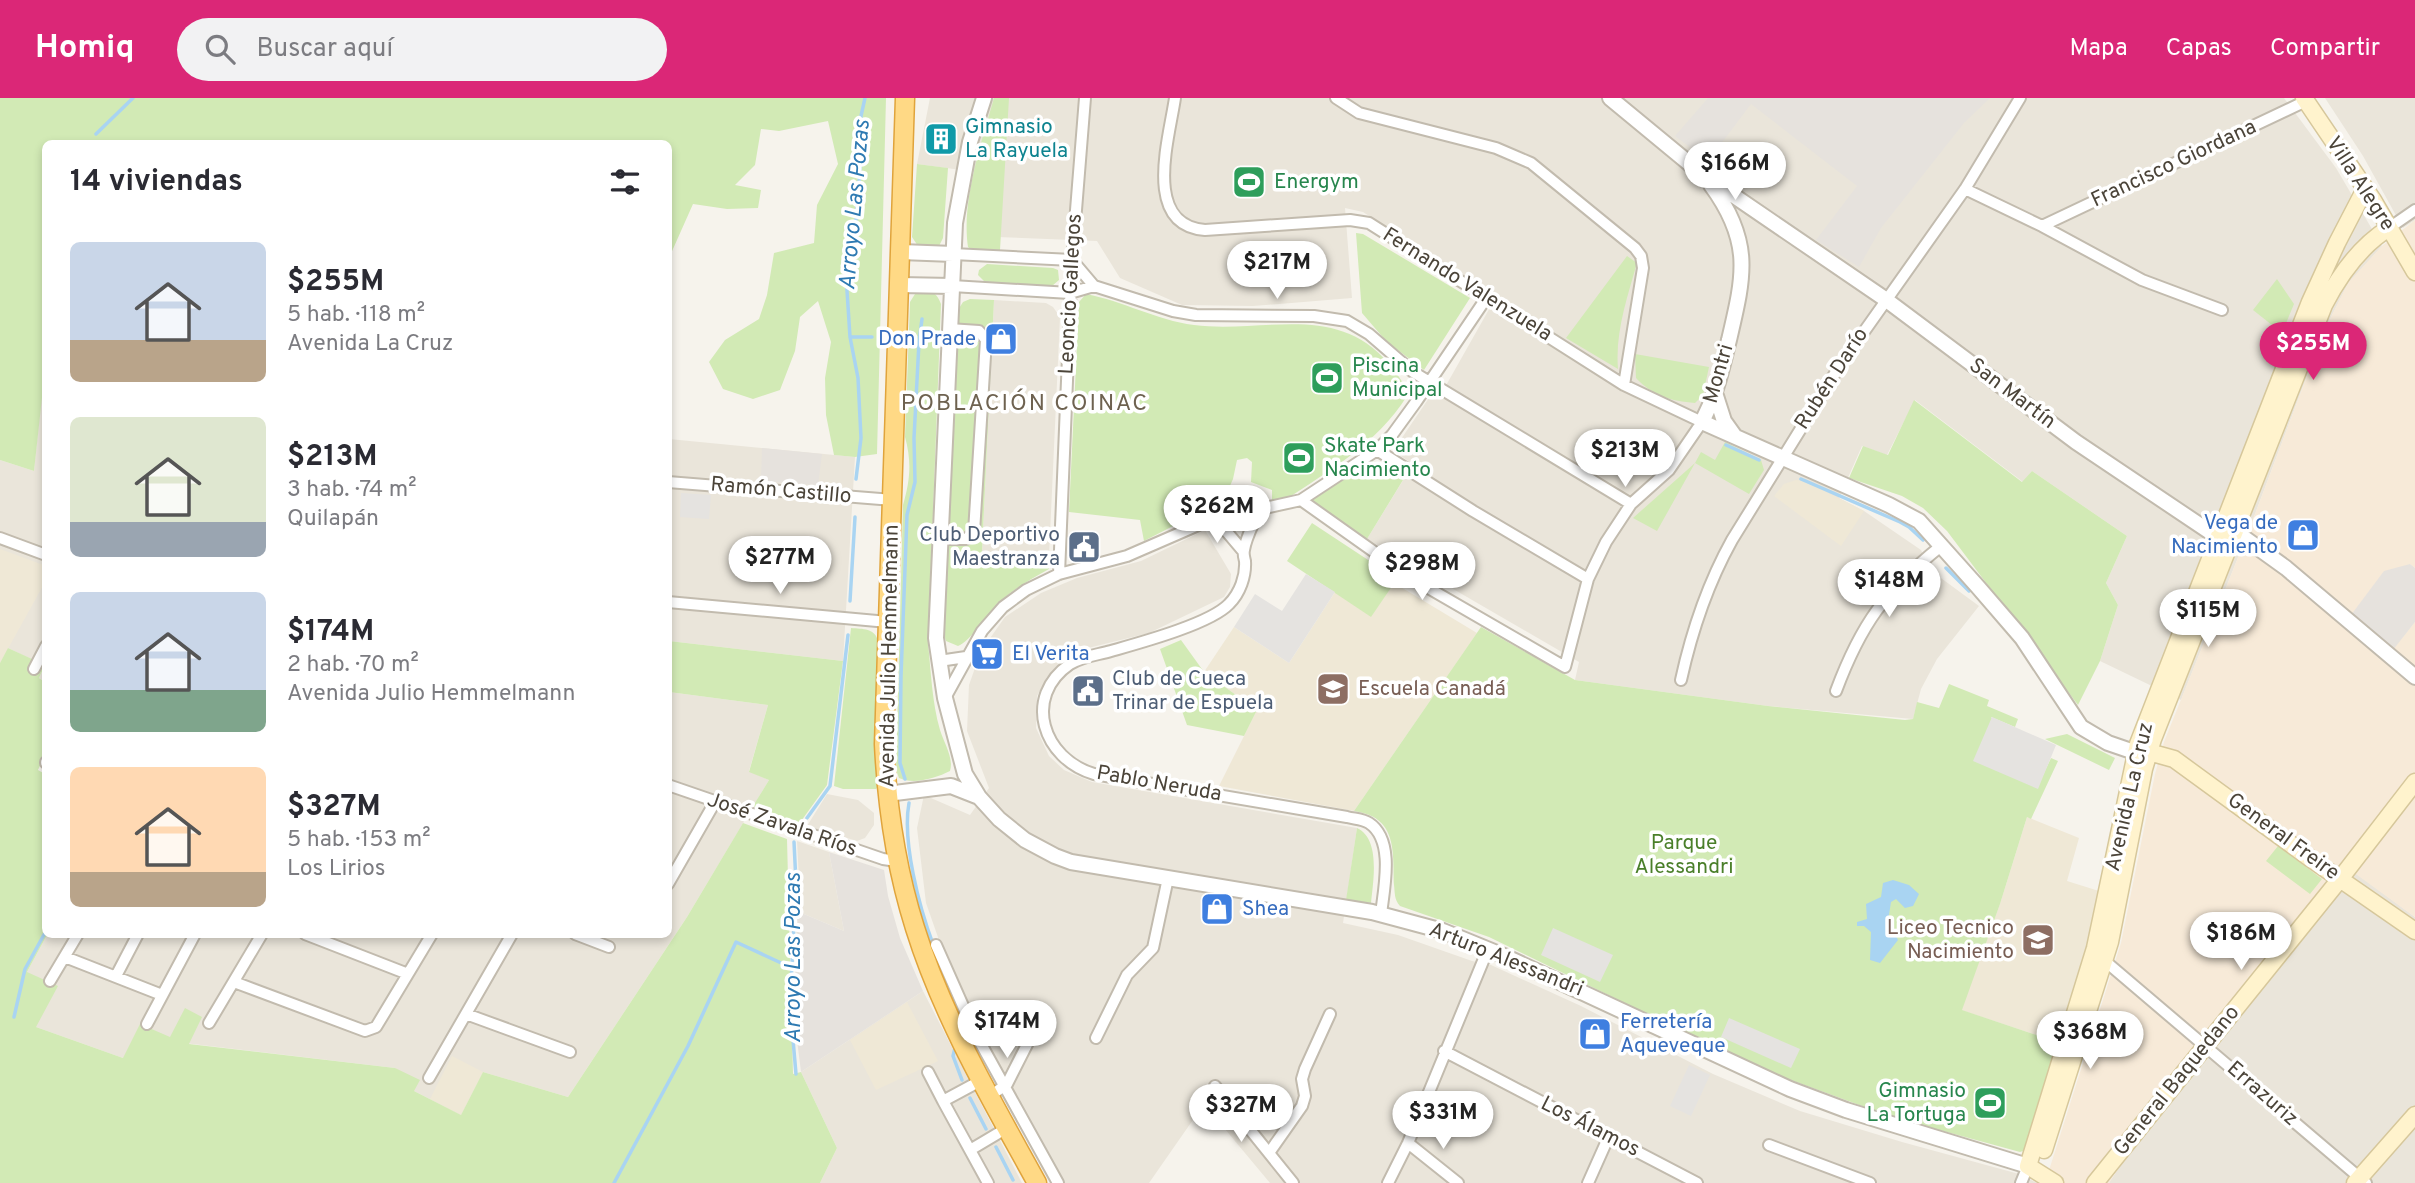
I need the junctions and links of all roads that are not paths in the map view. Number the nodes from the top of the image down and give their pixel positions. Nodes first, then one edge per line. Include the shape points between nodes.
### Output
1 (905, 98) edge
2 (984, 98) edge
3 (1086, 98) edge
4 (1175, 98) edge
5 (1336, 98) edge
6 (1610, 98) edge
7 (2020, 98) edge
8 (2305, 99) edge
9 (1702, 174) junction
10 (1965, 189) junction
11 (2365, 189) junction
12 (2415, 210) edge
13 (1760, 216) junction
14 (2042, 226) junction
15 (2389, 228) junction
16 (1735, 231) junction
17 (2337, 243) junction
18 (901, 252) junction
19 (953, 254) junction
20 (2356, 256) junction
21 (1072, 260) junction
22 (2415, 272) edge
23 (900, 285) junction
24 (952, 286) junction
25 (1094, 286) junction
26 (1070, 293) junction
27 (1486, 297) junction
28 (1885, 299) junction
29 (2222, 310) dead end
30 (949, 329) junction
31 (1430, 382) junction
32 (1624, 385) junction
33 (1716, 396) junction
34 (1702, 422) junction
35 (1737, 438) junction
36 (1377, 450) junction
37 (1781, 458) junction
38 (672, 482) edge
39 (893, 500) junction
40 (1301, 500) junction
41 (1631, 504) junction
42 (1259, 510) junction
43 (1216, 519) junction
44 (2228, 533) junction
45 (0, 538) edge
46 (940, 539) junction
47 (1941, 547) junction
48 (1243, 551) junction
49 (42, 554) edge
50 (1059, 574) junction
51 (1588, 579) junction
52 (672, 602) edge
53 (888, 622) junction
54 (42, 654) edge
55 (966, 657) junction
56 (939, 661) junction
57 (34, 669) dead end
58 (2415, 677) edge
59 (1681, 680) dead end
60 (1836, 691) dead end
61 (945, 698) junction
62 (2141, 754) junction
63 (965, 774) junction
64 (2415, 782) edge
65 (672, 786) edge
66 (951, 786) junction
67 (887, 794) junction
68 (979, 797) junction
69 (715, 802) junction
70 (897, 861) junction
71 (672, 877) edge
72 (1168, 878) junction
73 (2340, 879) junction
74 (1381, 914) junction
75 (2415, 930) edge
76 (76, 938) edge
77 (136, 938) edge
78 (193, 938) edge
79 (260, 938) edge
80 (315, 938) edge
81 (430, 938) edge
82 (510, 938) edge
83 (585, 938) edge
84 (936, 945) dead end
85 (609, 947) dead end
86 (1488, 949) junction
87 (65, 957) junction
88 (2099, 959) junction
89 (408, 974) junction
90 (116, 976) junction
91 (50, 981) dead end
92 (234, 982) junction
93 (162, 995) junction
94 (1044, 1011) dead end
95 (466, 1014) junction
96 (1330, 1014) dead end
97 (209, 1023) dead end
98 (147, 1024) dead end
99 (1096, 1038) dead end
100 (2206, 1045) junction
101 (1444, 1051) junction
102 (570, 1052) dead end
103 (928, 1072) dead end
104 (429, 1078) dead end
105 (1215, 1086) dead end
106 (992, 1088) junction
107 (943, 1101) junction
108 (2415, 1115) edge
109 (1007, 1128) junction
110 (1609, 1136) junction
111 (1408, 1143) junction
112 (1769, 1145) dead end
113 (970, 1150) junction
114 (1269, 1153) junction
115 (2033, 1168) junction
116 (2360, 1181) edge
117 (1033, 1182) edge
118 (988, 1183) edge
119 (1058, 1183) edge
120 (1293, 1183) edge
121 (1388, 1183) edge
122 (1458, 1183) edge
123 (1588, 1183) edge
124 (1698, 1183) edge
125 (1870, 1183) edge
126 (2021, 1183) edge
127 (2055, 1183) edge
128 (2095, 1183) edge

1 - 18 highway, Avenida Julio Hemmelmann
2 - 19 street, Arturo Alessandri via 962,181
3 - 21 street, Leoncio Gallegos
4 - 27 street, Fernando Valenzuela via 1165,197 1182,224 1205,230 1350,220 1369,223
5 - 32 street via 1359,113 1496,148 1531,163 1635,248 1643,268
6 - 9 street, San Martín
7 - 10 street, Rubén Darío
8 - 11 main road, Villa Alegre
8 - 14 street, Francisco Giordana
9 - 13 street, San Martín
9 - 16 street, Montri
10 - 14 street
10 - 28 street, Rubén Darío
11 - 15 main road, Villa Alegre
11 - 17 main road, Avenida La Cruz
12 - 15 street
13 - 16 street via 1743,217
13 - 28 street, San Martín
14 - 29 street via 2142,280
15 - 20 main road, Avenida La Cruz
15 - 22 main road, Villa Alegre
16 - 33 street, Montri via 1742,287
17 - 20 main road
17 - 44 main road, Avenida La Cruz via 2310,302
18 - 19 street
18 - 23 highway, Avenida Julio Hemmelmann
19 - 21 street
19 - 24 street, Arturo Alessandri
20 - 44 main road, Avenida La Cruz via 2324,305
21 - 25 street
21 - 26 street, Leoncio Gallegos
23 - 24 street
23 - 39 highway, Avenida Julio Hemmelmann
24 - 26 street
24 - 30 street, Arturo Alessandri
25 - 26 street
25 - 31 street via 1196,316 1314,316 1348,321
26 - 50 street, Leoncio Gallegos
27 - 31 street
27 - 32 street, Fernando Valenzuela
28 - 37 street, Rubén Darío
28 - 44 street, San Martín via 2076,442 2210,532
30 - 46 street, Arturo Alessandri
30 - 46 street via 979,331 986,340 974,532 966,539
31 - 36 street
31 - 41 street
32 - 34 street, Fernando Valenzuela
33 - 34 street, Montri
33 - 35 street via 1724,421
34 - 35 street, Fernando Valenzuela
34 - 41 street, Montri via 1669,470
35 - 37 street, Fernando Valenzuela
36 - 40 street
36 - 51 street
37 - 47 street, Fernando Valenzuela via 1907,514
37 - 59 street, Rubén Darío via 1716,569
38 - 39 street, Ramón Castillo
39 - 53 highway, Avenida Julio Hemmelmann
40 - 42 street
40 - 51 street, Montri via 1411,578 1565,667
41 - 51 street, Montri
42 - 43 street
42 - 48 street, Pablo Neruda
43 - 48 street
43 - 50 street via 1127,556
44 - 58 street, San Martín via 2286,568
44 - 62 main road, Avenida La Cruz via 2181,666
45 - 49 street
46 - 56 street, Arturo Alessandri
47 - 60 street via 1909,571 1868,621
47 - 62 street, Fernando Valenzuela via 2022,638 2081,727 2108,743
48 - 74 street, Pablo Neruda via 1243,580 1221,611 1146,642 1086,657 1061,671 1044,705 1047,733 1062,757 1094,774 1370,824 1386,852
50 - 55 street via 1003,607
52 - 53 street
53 - 67 highway, Avenida Julio Hemmelmann
54 - 57 street
55 - 56 street
55 - 61 street
56 - 61 street, Arturo Alessandri
61 - 63 street, Arturo Alessandri
62 - 73 main road, General Freire via 2174,759
62 - 88 main road, Avenida La Cruz
63 - 66 street
63 - 68 street, Arturo Alessandri
64 - 73 main road, General Baquedano
65 - 69 street, José Zavala Ríos
66 - 67 street, Arturo Alessandri
66 - 68 street, Arturo Alessandri
67 - 70 highway, Avenida Julio Hemmelmann
68 - 72 street, Arturo Alessandri via 1012,830 1071,863
69 - 70 street, José Zavala Ríos
69 - 71 street
70 - 106 highway, Avenida Julio Hemmelmann via 936,987
72 - 74 street, Arturo Alessandri
72 - 99 street via 1153,948 1127,975
73 - 75 main road, General Freire
73 - 100 main road, General Baquedano
74 - 86 street, Arturo Alessandri
76 - 87 street
77 - 90 street
78 - 93 street
79 - 92 street
80 - 89 street
81 - 89 street
82 - 95 street
83 - 85 street
84 - 106 street
86 - 101 street
86 - 115 street, Arturo Alessandri via 1790,1089
87 - 90 street
87 - 91 street
88 - 100 street, Errazuriz
88 - 115 main road, Avenida La Cruz
89 - 92 street via 376,1027 365,1031
90 - 93 street
92 - 97 street
93 - 98 street
94 - 106 street via 1007,1084
95 - 102 street
95 - 104 street
96 - 114 street via 1305,1069 1302,1106
100 - 116 street, Errazuriz
100 - 128 main road, General Baquedano
101 - 110 street, Los Álamos
101 - 111 street
103 - 107 street
105 - 114 street
106 - 107 street
106 - 109 highway, Avenida Julio Hemmelmann
106 - 119 street
107 - 113 street
108 - 116 main road
109 - 113 street
109 - 117 highway, Avenida Julio Hemmelmann
110 - 123 street
110 - 124 street, Los Álamos
111 - 121 street
111 - 122 street
112 - 125 street
113 - 118 street
114 - 120 street
115 - 126 street, Avenida La Cruz
115 - 127 main road

